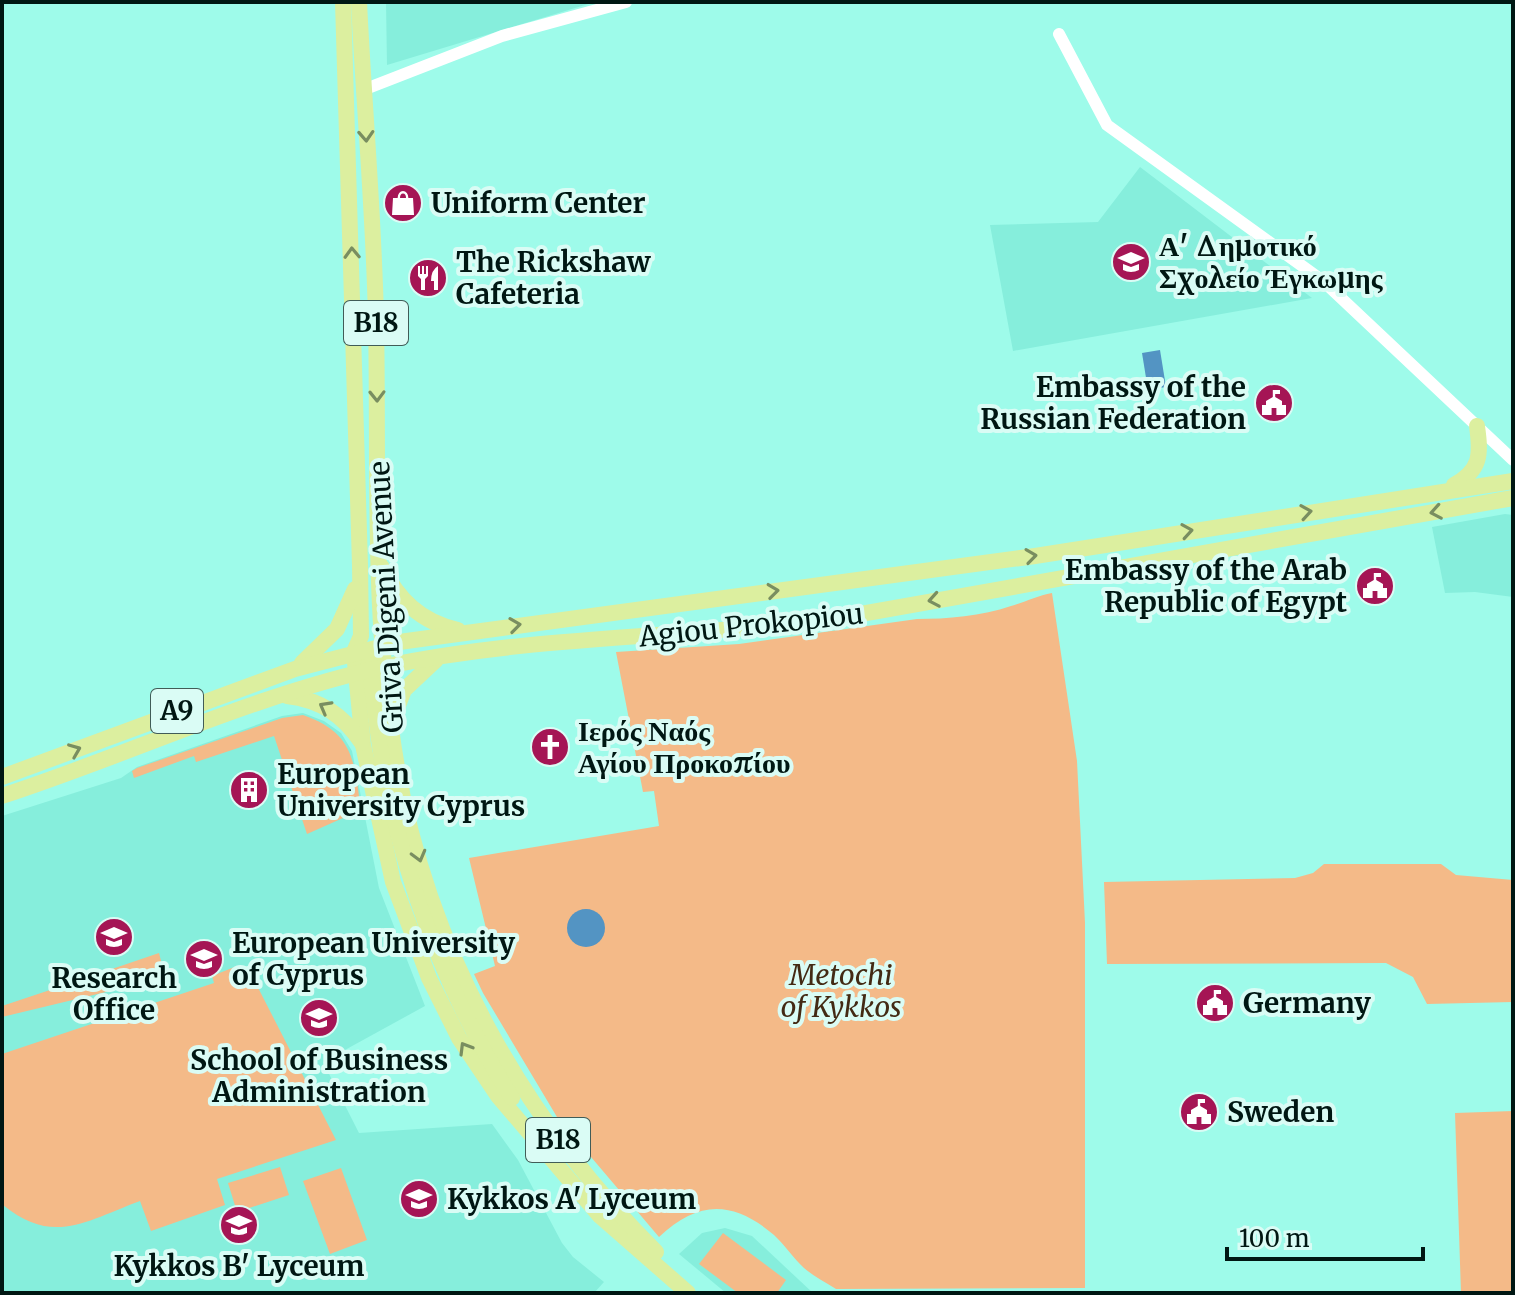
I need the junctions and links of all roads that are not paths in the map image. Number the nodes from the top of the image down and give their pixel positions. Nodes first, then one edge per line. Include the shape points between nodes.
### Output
1 (343, 2) edge
2 (359, 2) edge
3 (626, 2) edge
4 (1059, 34) dead end
5 (363, 90) junction
6 (1477, 426) junction
7 (1513, 460) edge
8 (1513, 481) edge
9 (1446, 490) junction
10 (1513, 498) edge
11 (379, 561) junction
12 (360, 565) junction
13 (466, 632) junction
14 (366, 645) junction
15 (441, 656) junction
16 (295, 669) junction
17 (371, 670) junction
18 (273, 696) junction
19 (391, 725) junction
20 (363, 745) junction
21 (2, 777) edge
22 (2, 796) edge
23 (548, 1153) junction
24 (688, 1293) edge
25 (696, 1293) edge

12 -> 1 main road, Griva Digeni Avenue / B18
2 - 5 main road, Griva Digeni Avenue / B18
3 - 5 street via 502,36
4 - 6 street via 1107,125 1323,281
5 -> 11 main road, Griva Digeni Avenue / B18 via 376,317
6 - 7 street
6 - 9 main road via 1477,466
8 - 9 main road, Agiou Prokopiou
13 -> 9 main road, Agiou Prokopiou via 1035,556
10 -> 15 main road, Agiou Prokopiou via 827,620
11 - 13 main road via 414,611
11 - 14 main road, Griva Digeni Avenue / B18
12 - 14 main road, Griva Digeni Avenue / B18
12 - 16 main road via 343,620
13 - 14 main road, Agiou Prokopiou
14 - 16 main road, Agiou Prokopiou / A9
14 - 17 main road, Griva Digeni Avenue / B18
15 - 17 main road, Agiou Prokopiou
15 - 19 main road via 404,690
21 -> 16 main road, Agiou Prokopiou / A9
17 - 18 main road, Agiou Prokopiou / A9
17 - 19 main road, Griva Digeni Avenue / B18
17 - 20 main road, Griva Digeni Avenue / B18
17 - 23 main road, Griva Digeni Avenue / B18 via 389,797 425,925 471,1031
20 -> 18 main road via 327,707
18 - 22 main road, Agiou Prokopiou / A9
19 -> 25 main road, Griva Digeni Avenue / B18 via 423,872 484,1023 526,1095 582,1171
23 -> 20 main road, Griva Digeni Avenue / B18 via 471,1059 429,978 393,882
23 - 24 main road, Griva Digeni Avenue / B18 via 600,1216

